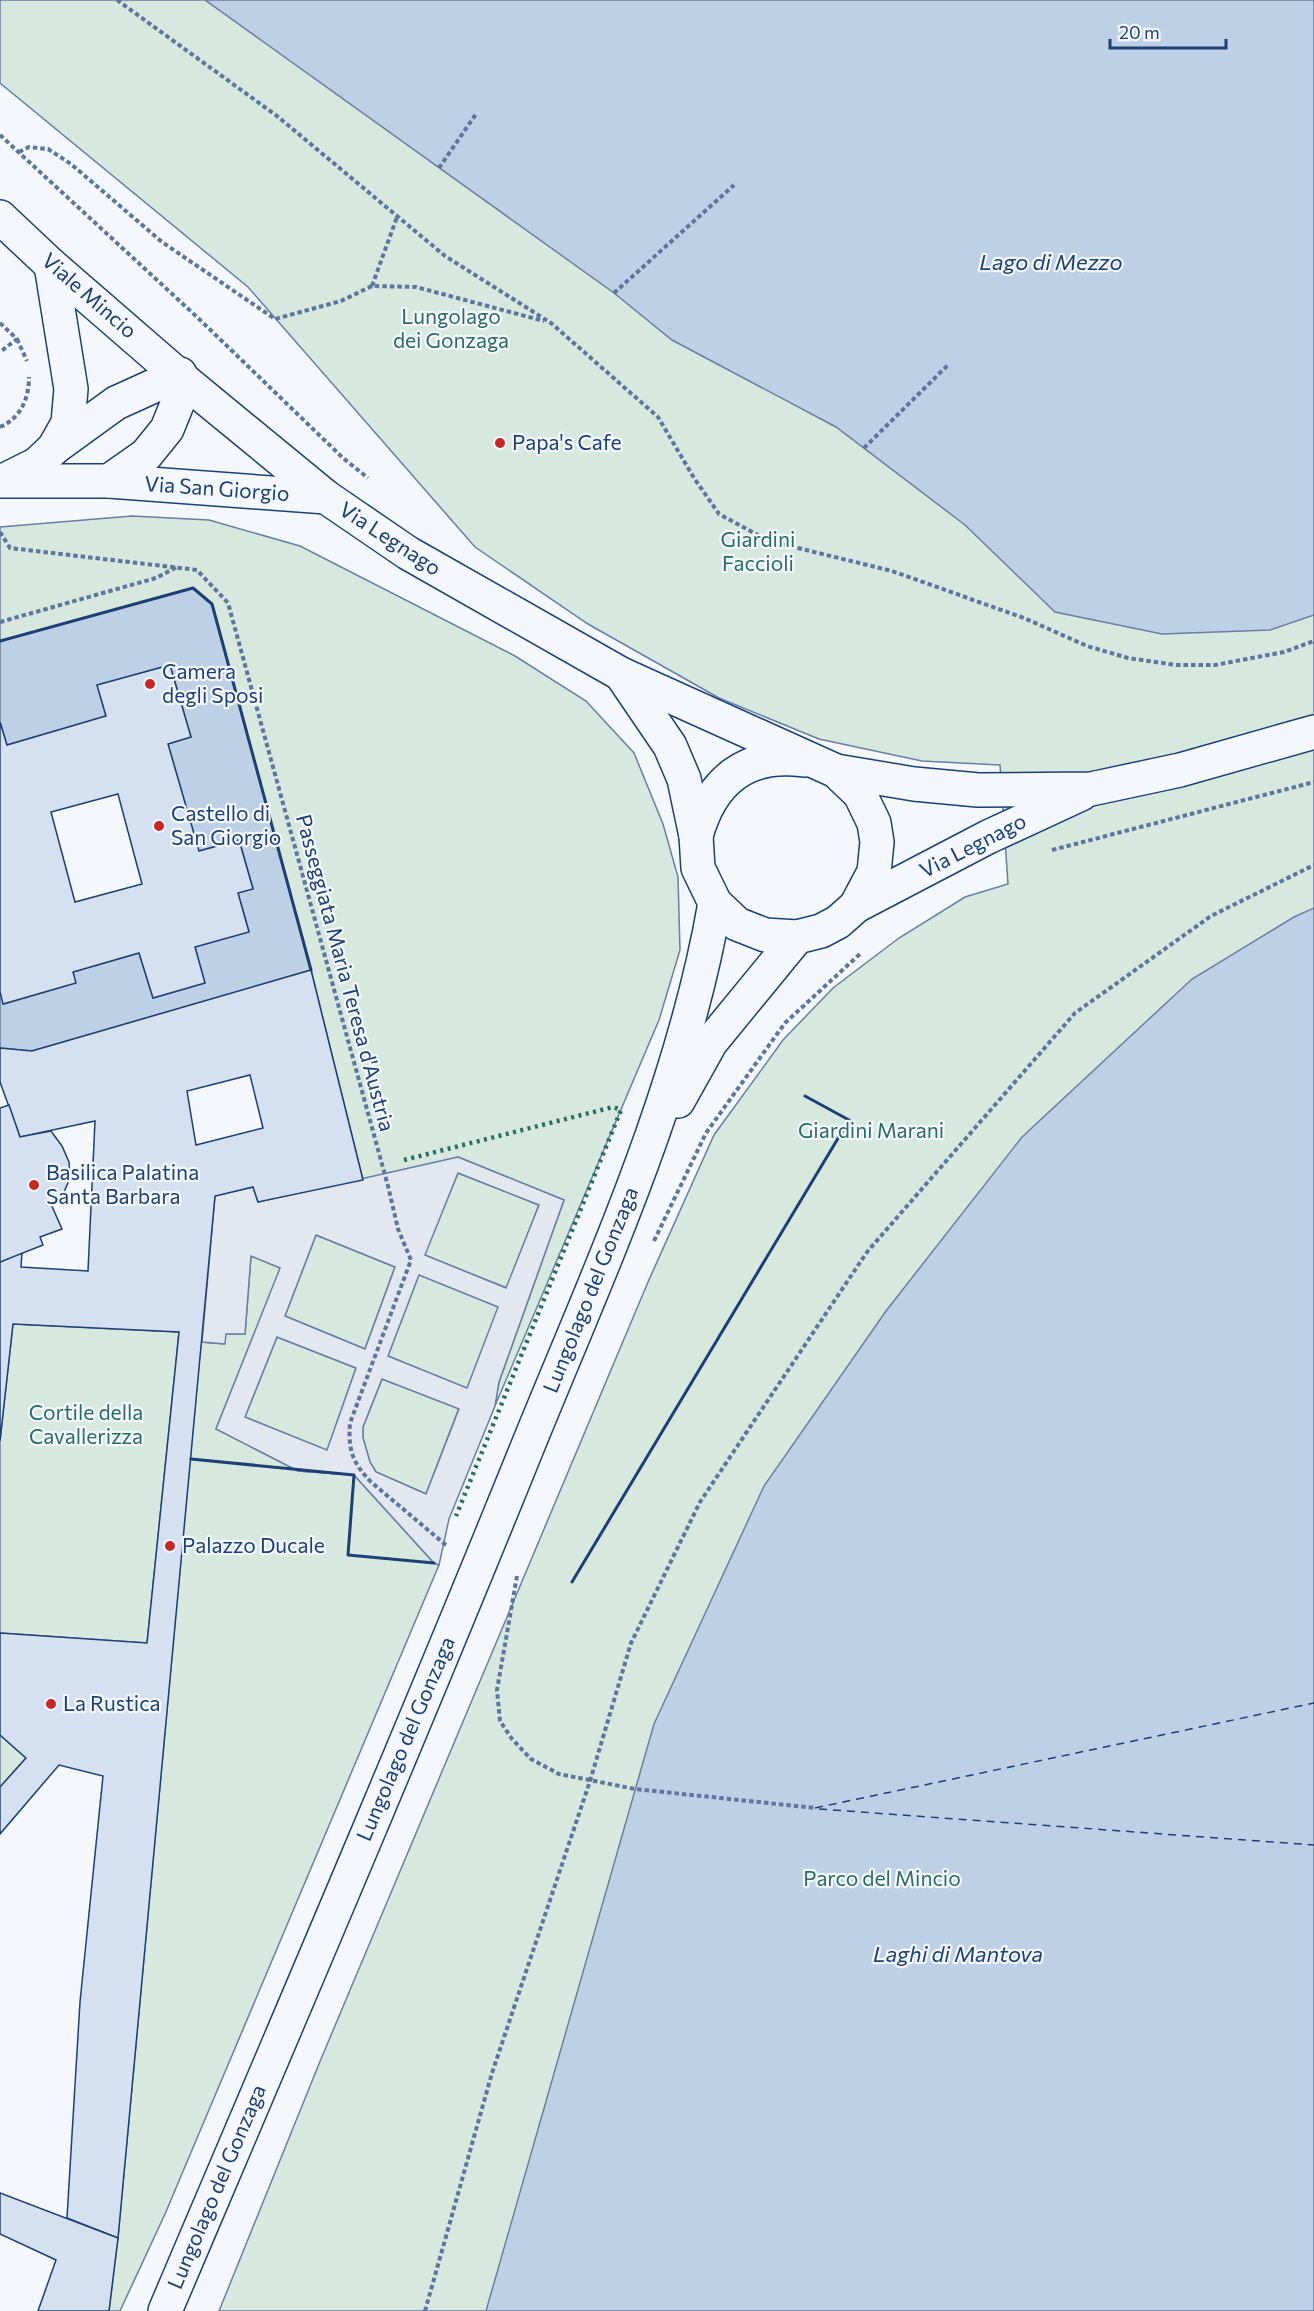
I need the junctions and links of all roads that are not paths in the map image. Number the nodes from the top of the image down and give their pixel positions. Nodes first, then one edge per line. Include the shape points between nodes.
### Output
1 (0, 217) edge
2 (51, 265) junction
3 (183, 378) junction
4 (54, 447) junction
5 (1, 481) edge
6 (109, 482) junction
7 (326, 497) junction
8 (621, 674) junction
9 (1314, 732) edge
10 (825, 766) junction
11 (1091, 789) junction
12 (696, 836) junction
13 (715, 903) junction
14 (856, 906) junction
15 (797, 937) junction
16 (642, 1165) junction
17 (165, 2311) edge

1 - 2 main road, Viale Mincio
2 - 3 main road, Viale Mincio
2 - 4 main road, Via San Giorgio via 71,389 68,423
3 - 4 main road, Via San Giorgio via 116,403
3 - 6 main road, Via San Giorgio via 167,429 146,455
3 - 7 main road, Via Legnago
4 - 5 main road, Via San Giorgio via 37,464
5 - 6 main road, Via San Giorgio
6 - 7 main road, Via San Giorgio
7 - 8 main road, Via Legnago via 408,553
8 - 10 main road, Via Legnago
8 - 12 main road, Via Legnago via 670,746 684,779
9 - 11 main road, Via Legnago via 1180,770
10 - 11 main road, Via Legnago via 914,784 978,790
10 - 12 main road, Via Legnago via 782,757 748,765 721,785 702,813
10 - 14 main road, Via Legnago via 860,794 874,823 874,872
11 - 14 main road, Via Legnago
12 - 13 main road, Via Legnago via 698,868
13 - 15 main road, Via Legnago via 737,924 765,935
13 - 16 main road, Lungolago del Gonzaga via 698,985
14 - 15 main road, Via Legnago via 821,931
15 - 16 main road, Lungolago del Gonzaga via 711,1042
16 - 17 main road, Lungolago del Gonzaga via 482,1561

